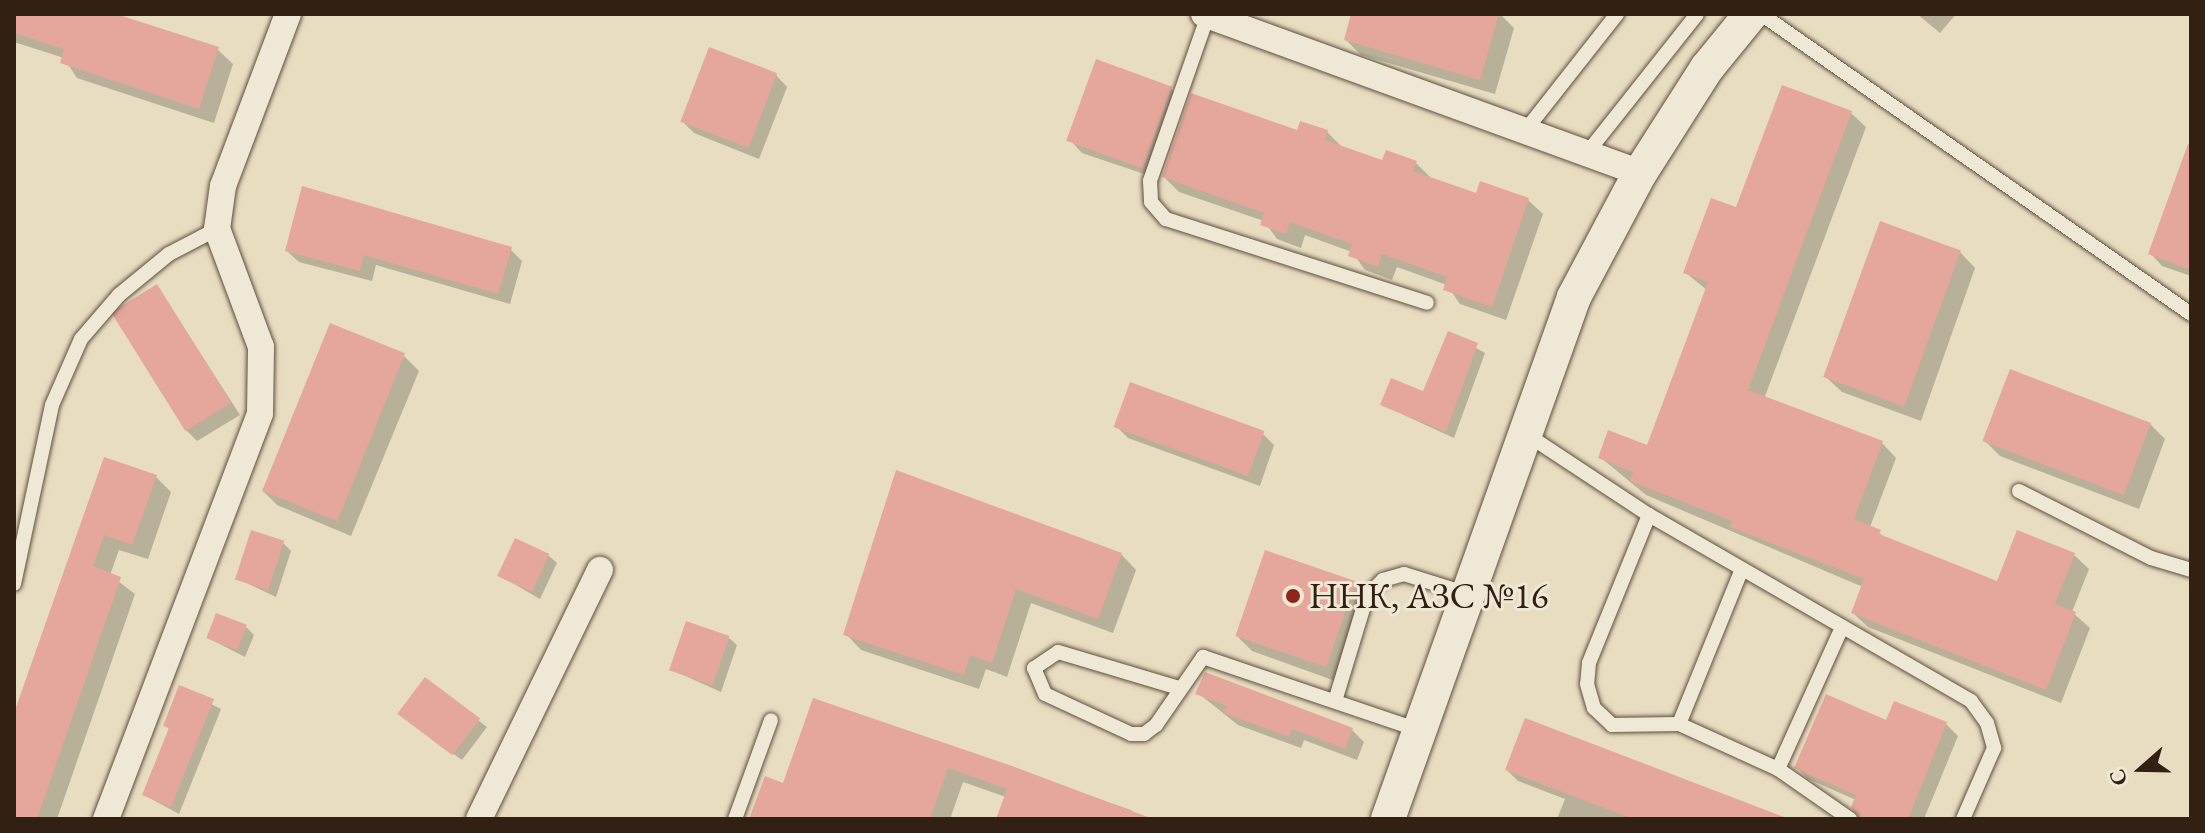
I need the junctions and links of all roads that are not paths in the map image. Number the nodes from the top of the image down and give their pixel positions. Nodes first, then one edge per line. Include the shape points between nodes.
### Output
1 (288, 14) edge
2 (1617, 14) edge
3 (1697, 14) edge
4 (1751, 14) edge
5 (1761, 14) edge
6 (1206, 15) edge
7 (1242, 20) edge
8 (1525, 131) junction
9 (1587, 153) junction
10 (1640, 173) junction
11 (217, 229) junction
12 (1427, 303) dead end
13 (2191, 314) edge
14 (1526, 433) junction
15 (2019, 491) dead end
16 (1649, 515) junction
17 (1742, 569) junction
18 (600, 570) dead end
19 (2191, 570) edge
20 (14, 584) edge
21 (1468, 594) junction
22 (1842, 627) junction
23 (1179, 688) junction
24 (1335, 701) junction
25 (771, 720) dead end
26 (1679, 724) junction
27 (1420, 730) junction
28 (1778, 769) junction
29 (106, 819) edge
30 (479, 819) edge
31 (735, 819) edge
32 (1388, 819) edge
33 (1850, 819) edge
34 (1963, 819) edge

1 - 11 street via 223,186
2 - 8 lane
3 - 9 lane
4 - 10 street via 1707,68
5 - 13 lane
6 - 7 street
6 - 12 lane via 1150,181 1151,202 1166,219
7 - 8 street
8 - 9 street
9 - 10 street
10 - 14 street via 1574,297
11 - 20 lane via 169,254 119,295 81,339 52,405
11 - 29 street via 261,347 260,413
14 - 16 lane
14 - 21 street
15 - 19 lane via 2151,558
16 - 17 lane
16 - 26 lane via 1589,663 1587,684 1594,708 1612,725
17 - 22 lane
17 - 26 lane
18 - 30 street
21 - 24 lane via 1404,574 1383,580 1367,596
21 - 27 street
22 - 28 lane
22 - 34 lane via 1971,701 1987,723 1994,748
23 - 23 lane via 1156,725 1144,734 1131,734 1045,694 1034,668 1058,652
23 - 24 lane via 1203,657
24 - 27 lane
25 - 31 lane
26 - 28 lane
27 - 32 street
28 - 33 lane

